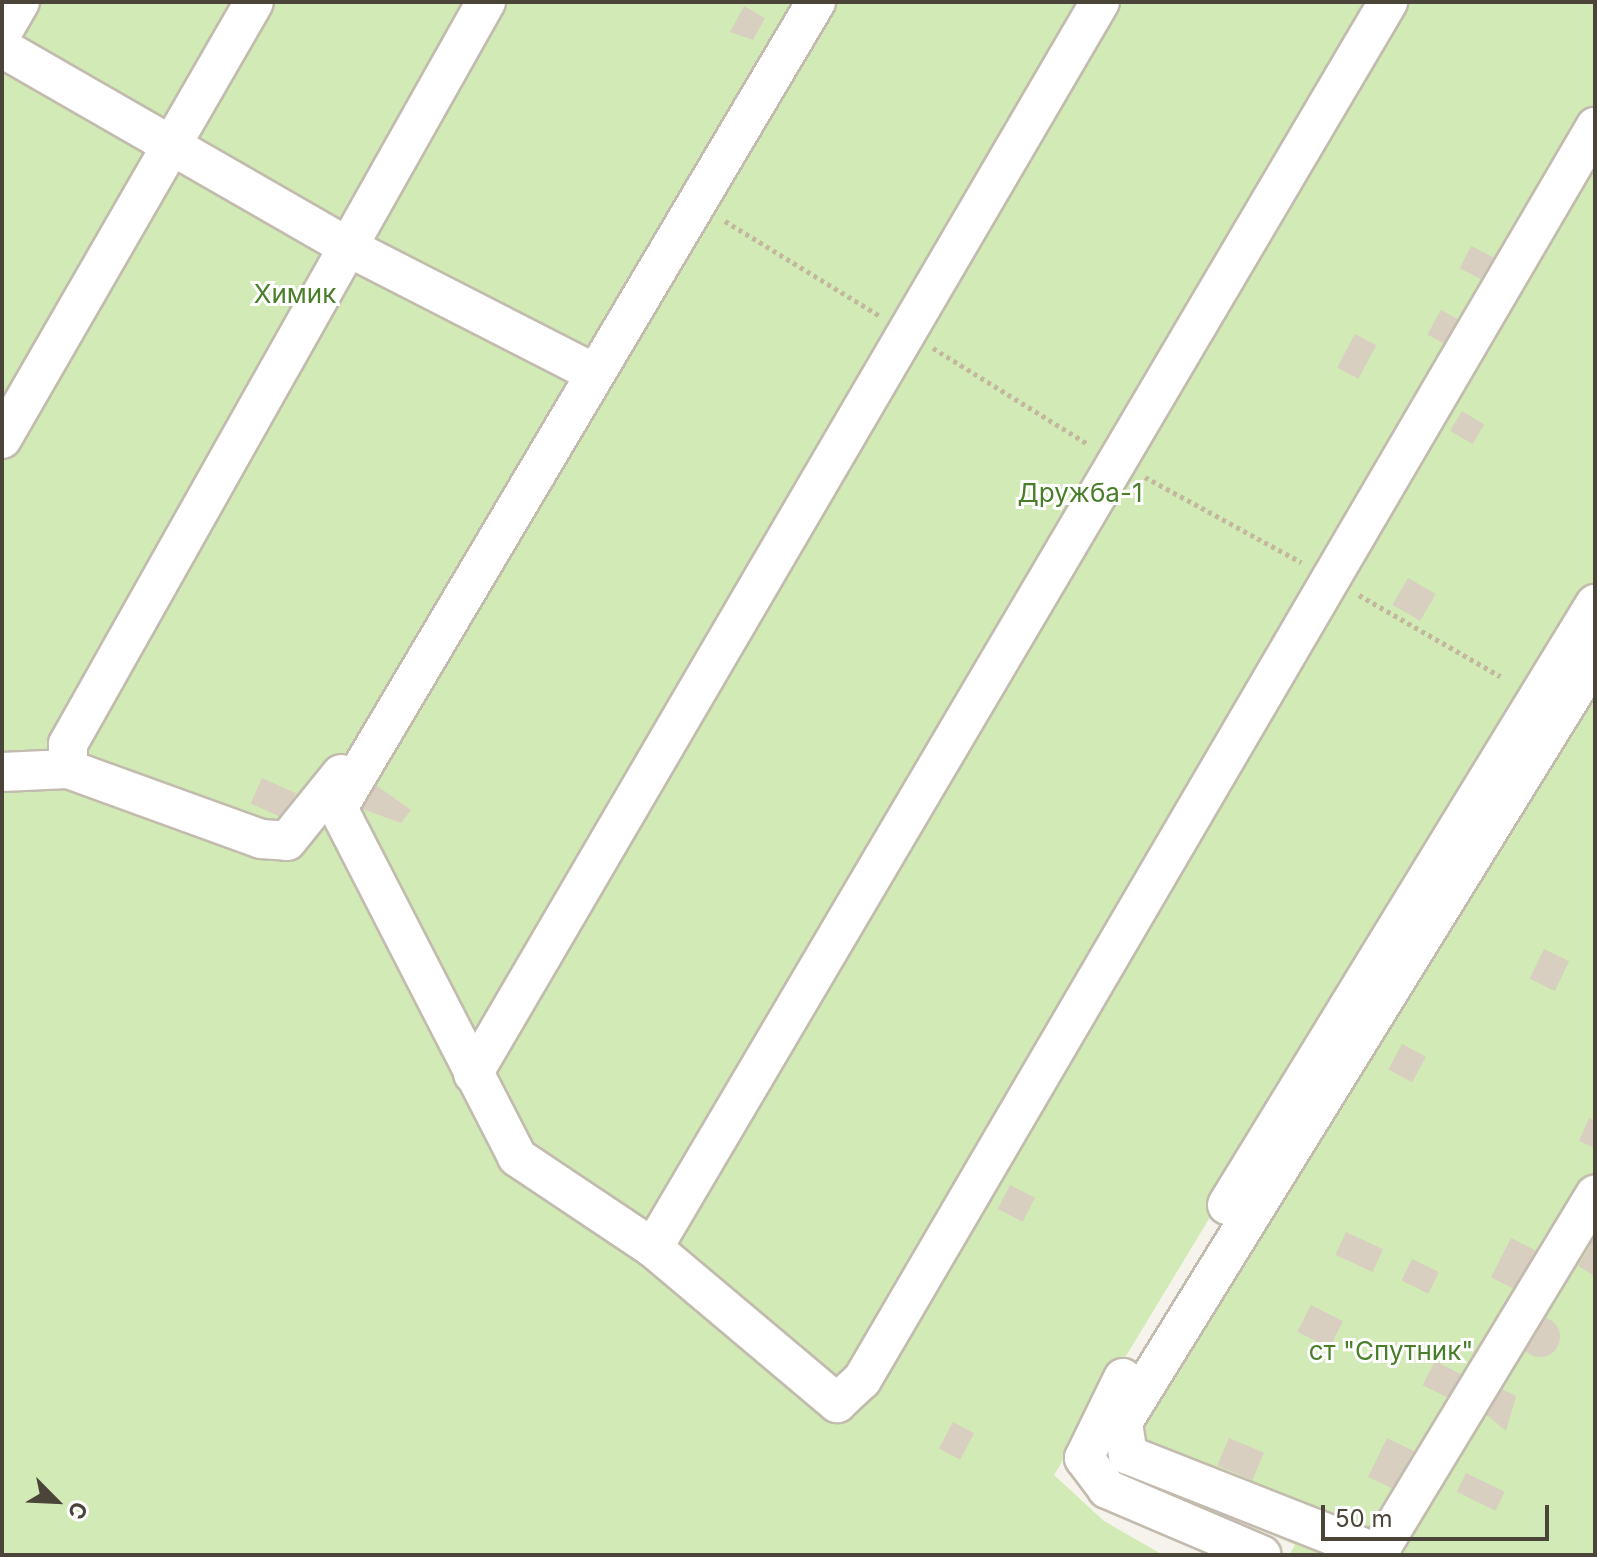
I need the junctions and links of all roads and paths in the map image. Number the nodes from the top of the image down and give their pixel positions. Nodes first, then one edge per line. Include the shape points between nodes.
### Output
1 (20, 2) edge
2 (254, 2) edge
3 (486, 2) edge
4 (790, 2) edge
5 (816, 2) edge
6 (1100, 2) edge
7 (1388, 2) edge
8 (2, 33) edge
9 (2, 48) edge
10 (1595, 127) edge
11 (171, 148) junction
12 (346, 246) junction
13 (577, 364) junction
14 (2, 439) edge
15 (1595, 604) edge
16 (1595, 658) edge
17 (68, 769) junction
18 (2, 772) edge
19 (473, 1074) junction
20 (1595, 1195) edge
21 (653, 1248) junction
22 (1380, 1554) edge
23 (1262, 1555) edge

1 - 8 street
2 - 11 street
3 - 12 street
4 - 13 street
5 - 19 street via 338,808
6 - 19 street
7 - 21 street
9 - 11 street
10 - 21 street via 862,1380 837,1403
11 - 12 street
11 - 14 street
12 - 13 street
12 - 17 street via 68,744
13 - 17 street via 342,772 287,841 261,839
15 - 23 street via 1090,1434 1084,1458 1107,1489
16 - 22 street via 1123,1422 1128,1455
17 - 18 street
19 - 21 street via 517,1157
20 - 22 street

